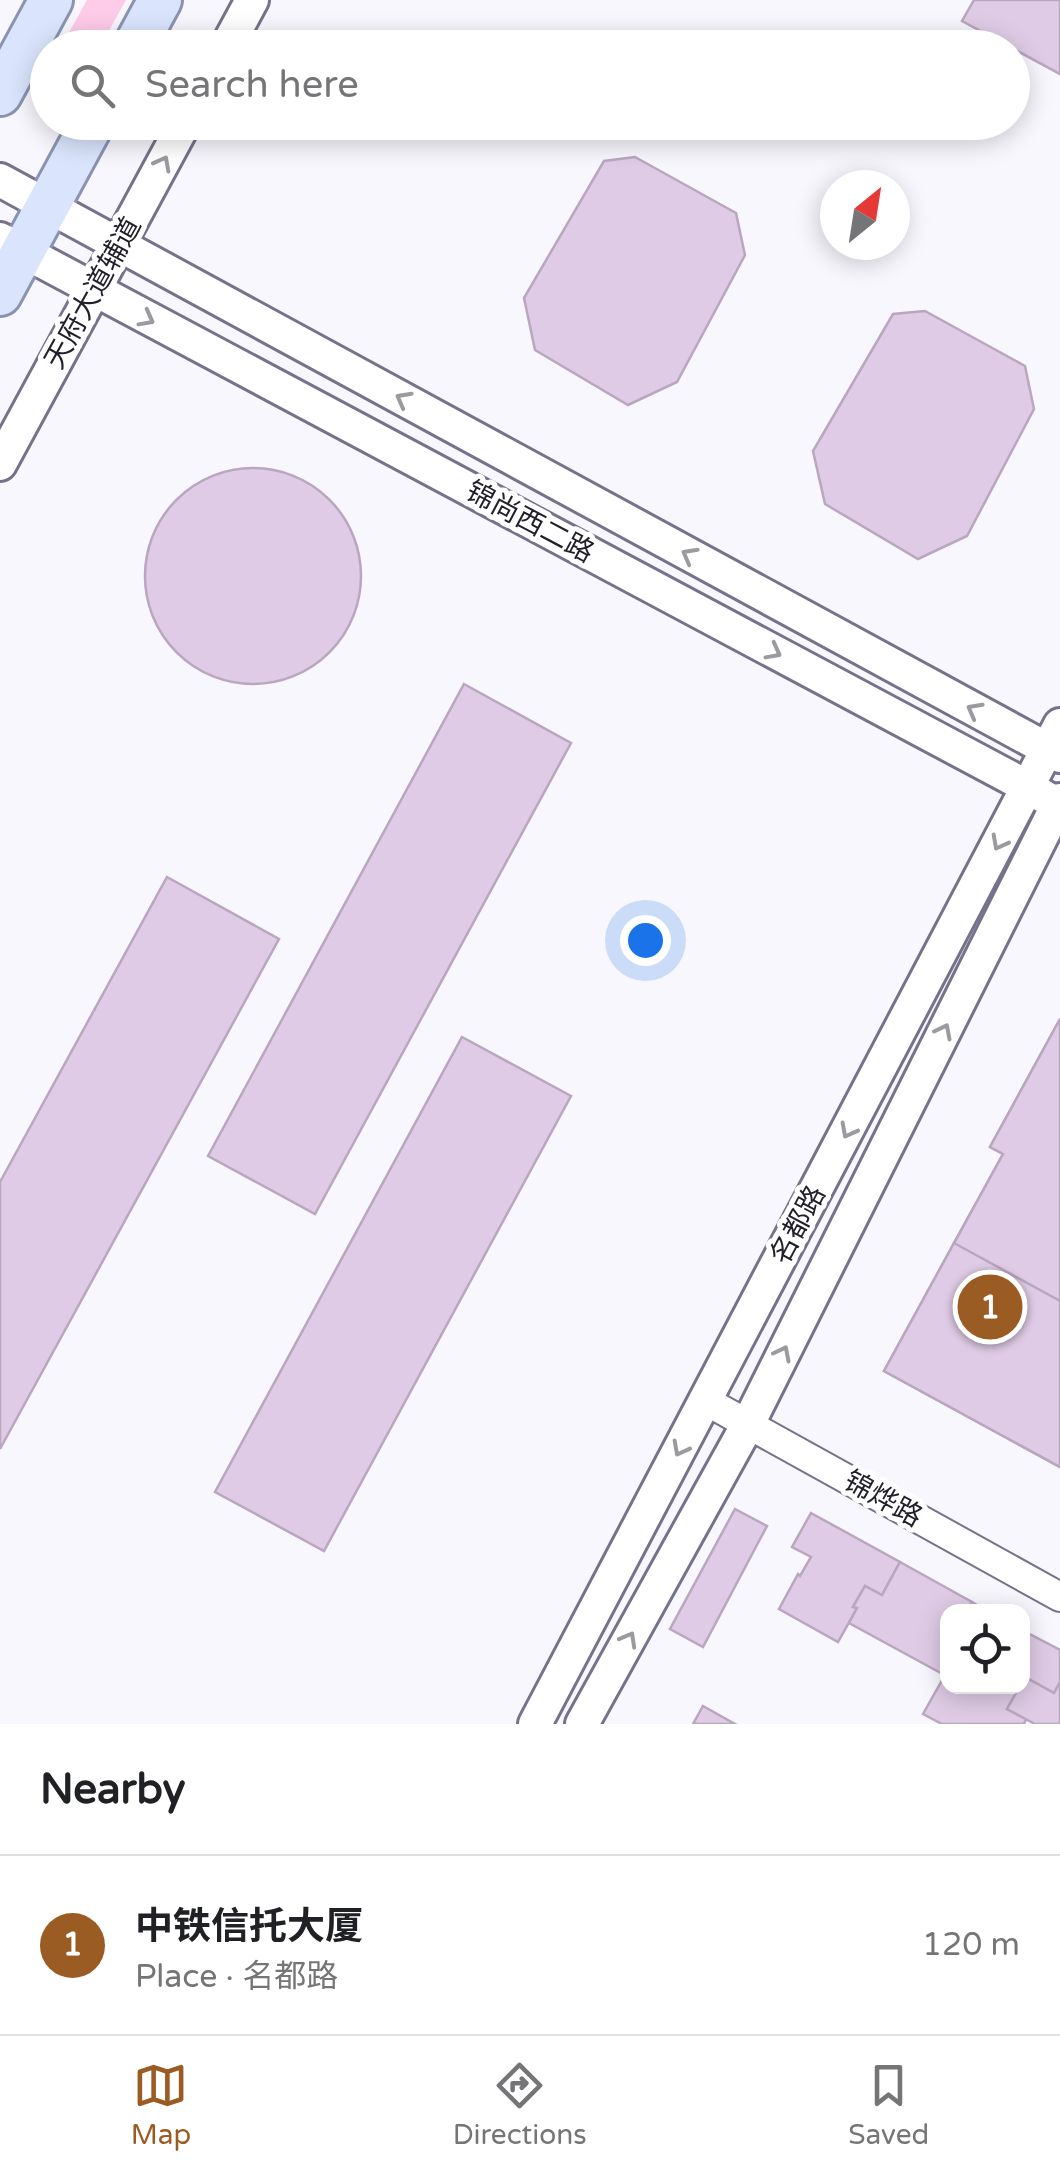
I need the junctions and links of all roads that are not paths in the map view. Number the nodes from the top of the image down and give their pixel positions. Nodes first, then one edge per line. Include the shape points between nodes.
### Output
1 (51, 0) edge
2 (160, 0) edge
3 (252, 0) edge
4 (35, 30) edge
5 (144, 30) edge
6 (236, 30) edge
7 (30, 39) edge
8 (0, 94) edge
9 (83, 140) edge
10 (176, 140) edge
11 (0, 180) edge
12 (48, 206) junction
13 (120, 244) junction
14 (12, 246) edge
15 (94, 290) junction
16 (0, 294) edge
17 (0, 464) edge
18 (1056, 744) edge
19 (1028, 786) junction
20 (1059, 804) edge
21 (706, 1401) junction
22 (748, 1424) junction
23 (1060, 1597) edge
24 (535, 1724) edge
25 (582, 1724) edge

1 - 4 main road
2 - 5 main road
3 - 6 street
7 - 8 main road
9 - 12 main road
13 -> 10 street, 天府大道辅道
11 - 12 street
12 - 13 street
12 - 14 main road
13 - 15 street, 天府大道辅道
18 -> 13 street
14 - 15 street, 锦尚西二路
14 - 16 main road
15 - 17 street, 天府大道辅道
15 -> 19 street, 锦尚西二路
18 - 19 street, 名都路
19 - 20 street, 锦尚西二路
19 -> 21 street, 名都路
22 -> 20 street
21 - 22 street, 锦烨路
21 -> 24 street, 名都路
22 - 23 street, 锦烨路
25 -> 22 street

